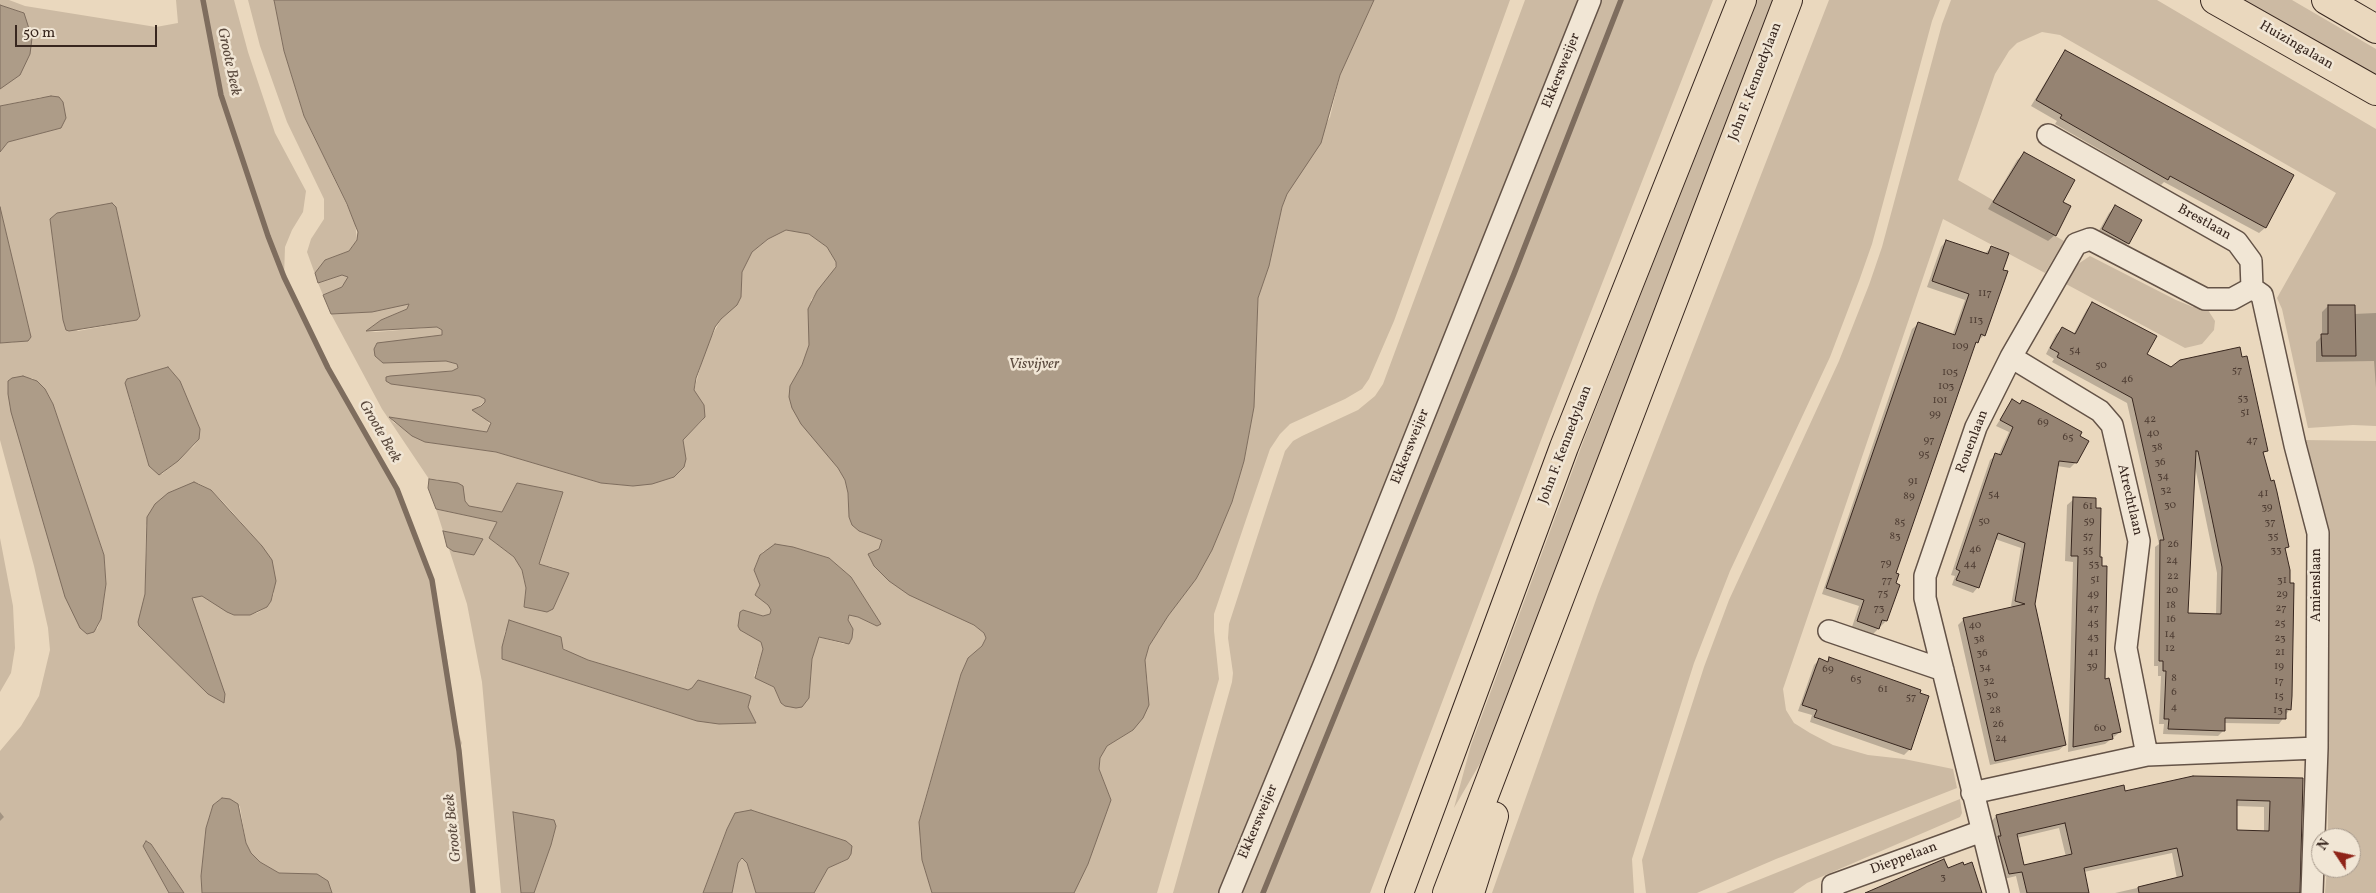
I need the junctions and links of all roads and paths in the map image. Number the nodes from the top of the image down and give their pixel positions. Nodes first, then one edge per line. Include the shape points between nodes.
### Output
1 (1590, 0) edge
2 (1742, 0) edge
3 (1788, 0) edge
4 (2215, 0) edge
5 (2326, 0) edge
6 (2376, 29) edge
7 (2376, 91) edge
8 (2048, 135) dead end
9 (2252, 288) junction
10 (2011, 357) junction
11 (1571, 563) junction
12 (1829, 631) dead end
13 (1943, 670) junction
14 (2316, 748) junction
15 (2147, 755) junction
16 (1972, 793) junction
17 (1982, 831) junction
18 (1230, 893) edge
19 (1400, 893) edge
20 (1447, 893) edge
21 (1470, 893) edge
22 (1833, 893) edge
23 (1998, 893) edge
24 (2312, 893) edge

1 - 18 street, Ekkersweijer
2 - 19 main road, John F. Kennedylaan via 1564,447
3 - 11 main road, John F. Kennedylaan
4 - 7 main road, Huizingalaan
5 - 6 main road
8 - 9 street, Brestlaan via 2237,242 2250,261
9 - 10 street, Rouenlaan via 2232,299 2205,299 2090,239 2076,244
9 - 14 street, Amienslaan via 2262,295 2318,533
10 - 13 street, Rouenlaan via 1976,427 1925,576 1926,598
10 - 15 street, Atrechtlaan via 2100,411 2112,425 2139,541 2126,648
11 - 20 main road, John F. Kennedylaan
11 - 21 main road
12 - 13 street
13 - 16 street, Rouenlaan
14 - 15 street
14 - 24 street, Amienslaan
15 - 16 street
16 - 17 street, Rouenlaan
17 - 22 street, Dieppelaan via 1834,885
17 - 23 street, Rouenlaan

